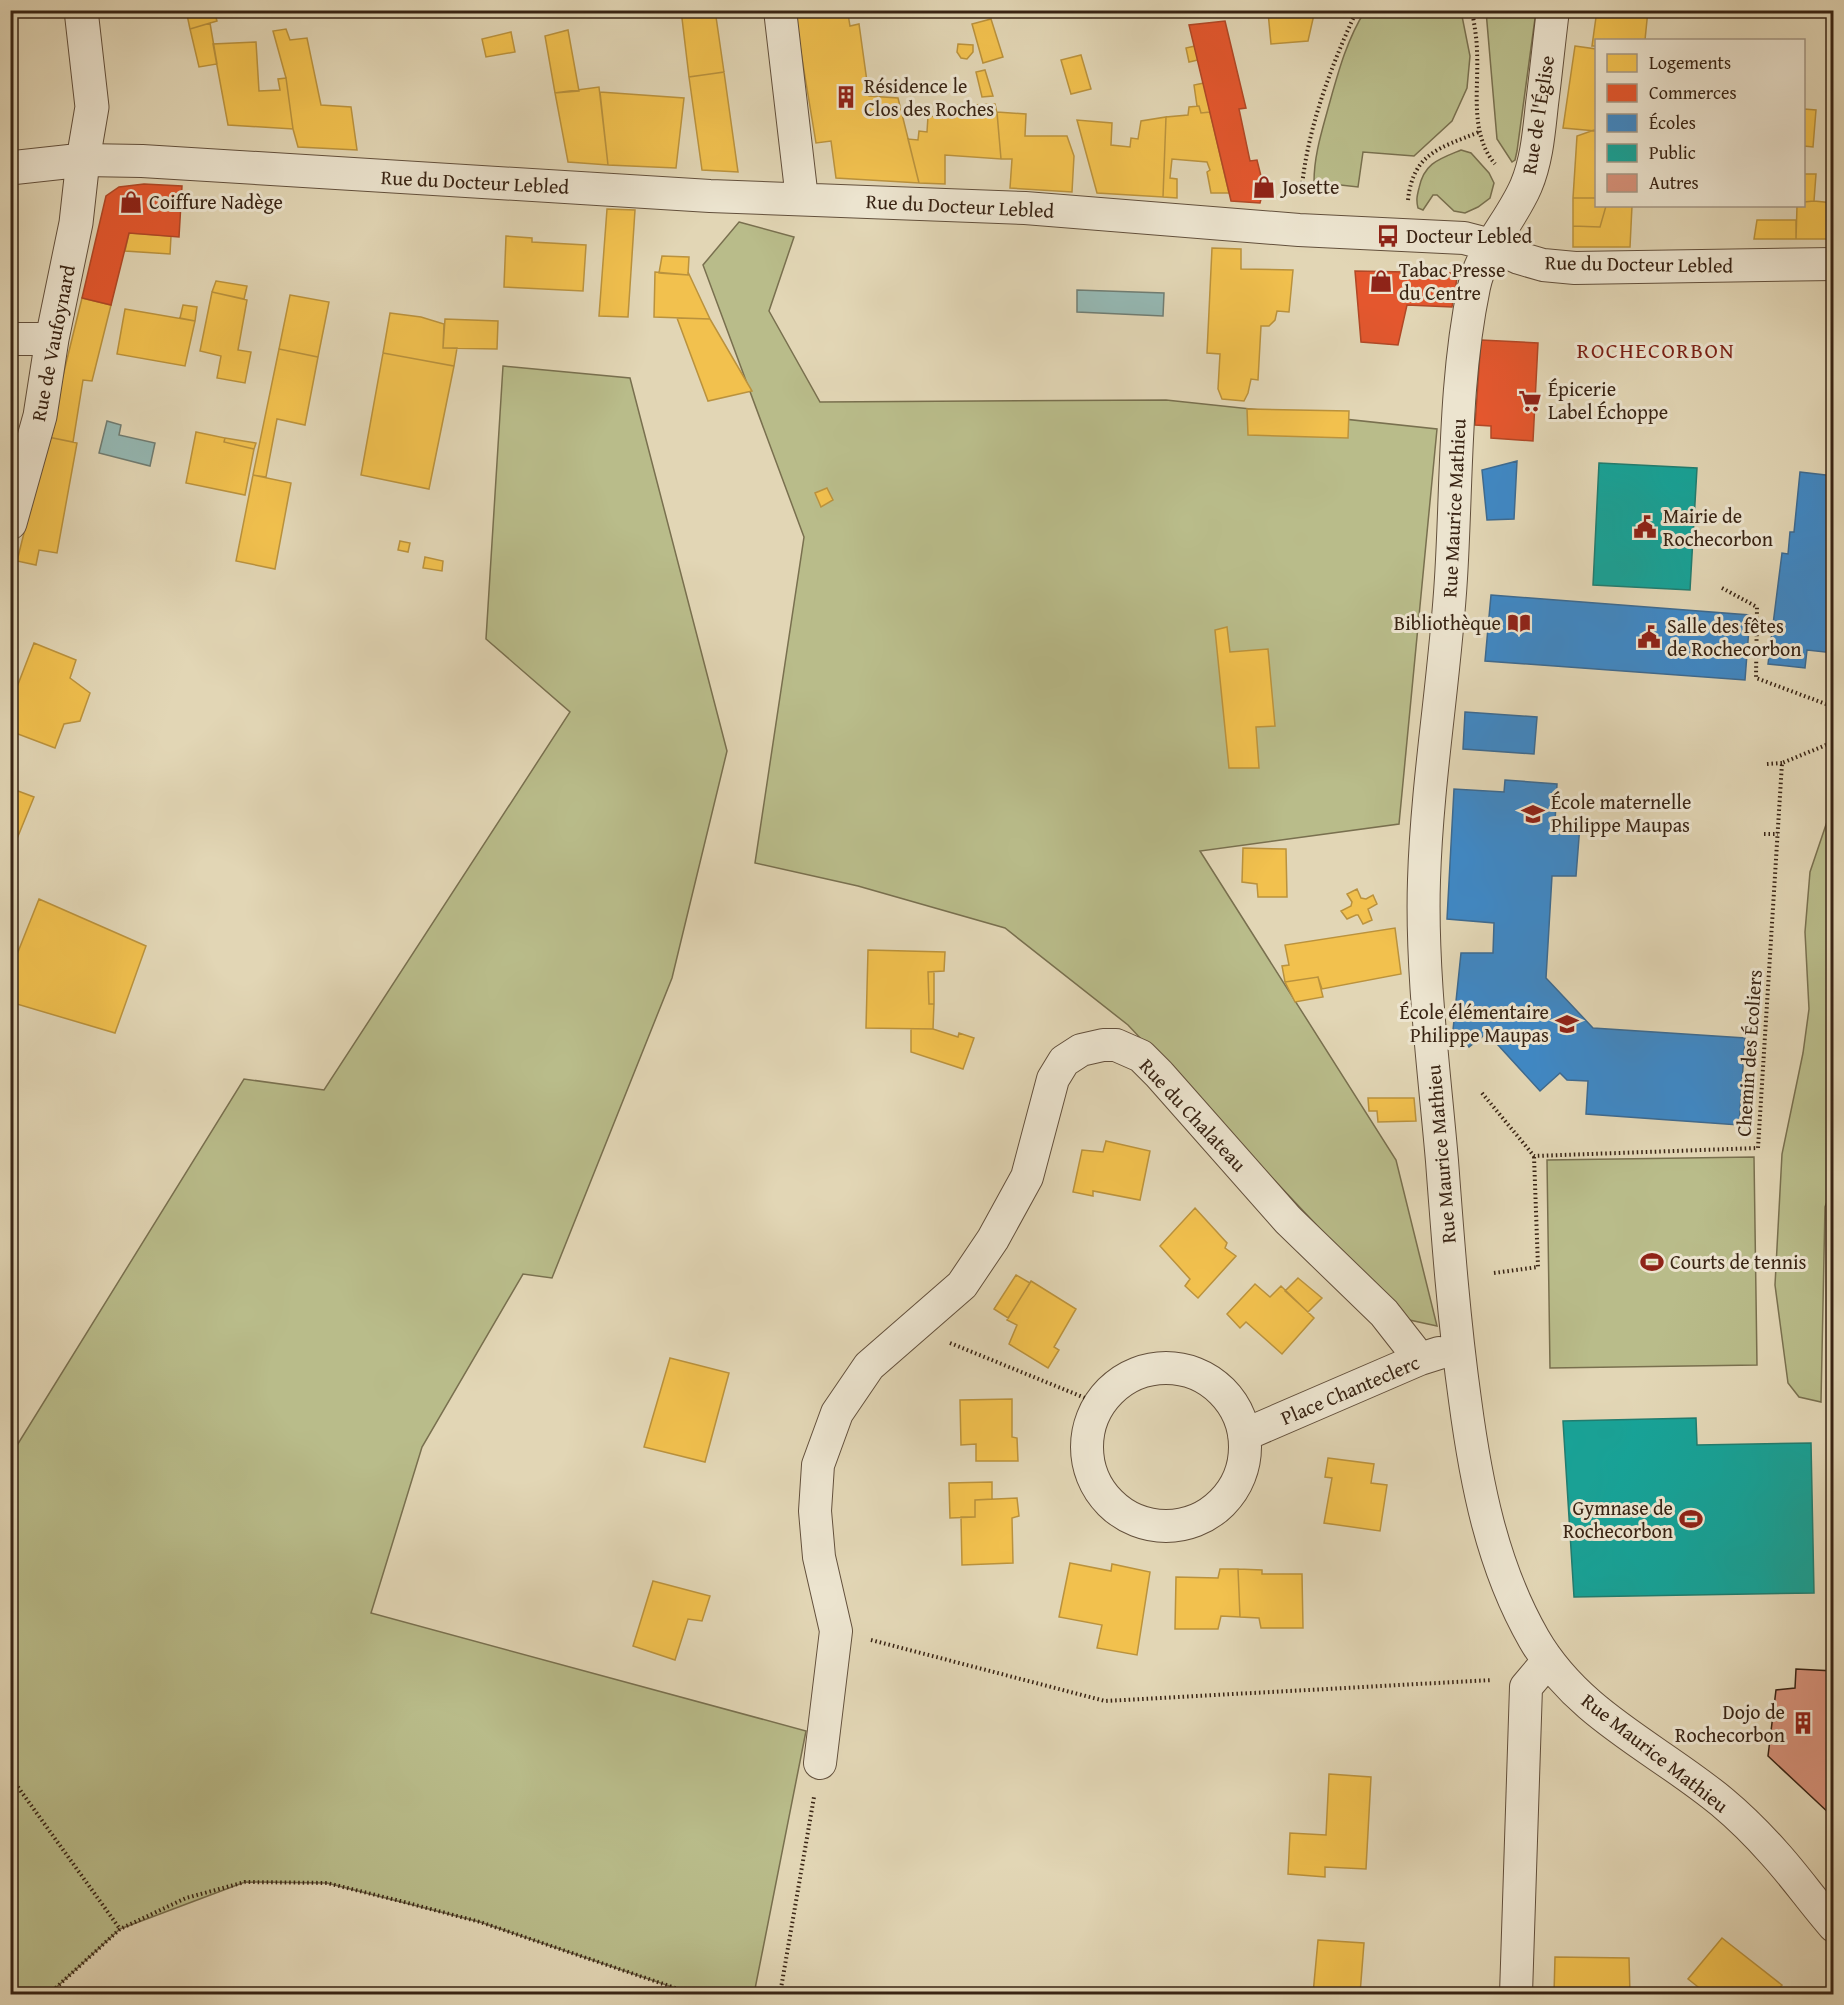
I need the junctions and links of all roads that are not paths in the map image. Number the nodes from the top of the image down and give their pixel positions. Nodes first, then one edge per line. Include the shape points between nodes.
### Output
1 (81, 10) edge
2 (780, 10) edge
3 (1553, 10) edge
4 (83, 160) junction
5 (10, 168) edge
6 (802, 199) junction
7 (1491, 245) junction
8 (1833, 264) edge
9 (10, 339) edge
10 (52, 339) junction
11 (10, 523) edge
12 (1458, 1351) junction
13 (1420, 1359) junction
14 (1244, 1435) junction
15 (1548, 1661) junction
16 (820, 1762) road end
17 (1833, 1926) edge
18 (1516, 1995) edge

1 - 4 street, Rue de Vaufoynard via 92,107
2 - 6 street
3 - 7 street, Rue de l'Église via 1534,162 1525,188
4 - 5 street
4 - 6 street, Rue du Docteur Lebled
4 - 10 street, Rue de Vaufoynard via 76,223
6 - 7 street, Rue du Docteur Lebled via 1025,208 1299,230 1464,238
7 - 8 street, Rue du Docteur Lebled via 1543,265 1575,268
7 - 12 street, Rue Maurice Mathieu via 1475,283 1465,346 1457,430 1451,584 1424,880 1425,951
9 - 10 street
10 - 11 street, Rue de Vaufoynard via 40,416
12 - 13 street, Place Chanteclerc
12 - 15 street, Rue Maurice Mathieu via 1481,1497 1497,1558 1516,1604
13 - 14 street, Place Chanteclerc
13 - 16 street, Rue du Chalateau via 1384,1313 1288,1220 1141,1056 1116,1045 1103,1045 1081,1050 1064,1061 1053,1079 1027,1177 993,1239 962,1285 868,1366 837,1413 818,1465 815,1511 819,1557 836,1631
14 - 14 street via 1237,1411 1222,1390 1201,1375 1176,1368 1150,1368 1126,1377 1106,1393 1092,1415 1086,1440 1088,1466 1099,1490 1117,1510 1141,1523 1167,1526 1194,1521 1217,1508 1234,1487 1244,1462
15 - 17 street, Rue Maurice Mathieu via 1613,1725 1723,1803 1774,1852
15 - 18 street via 1527,1687

